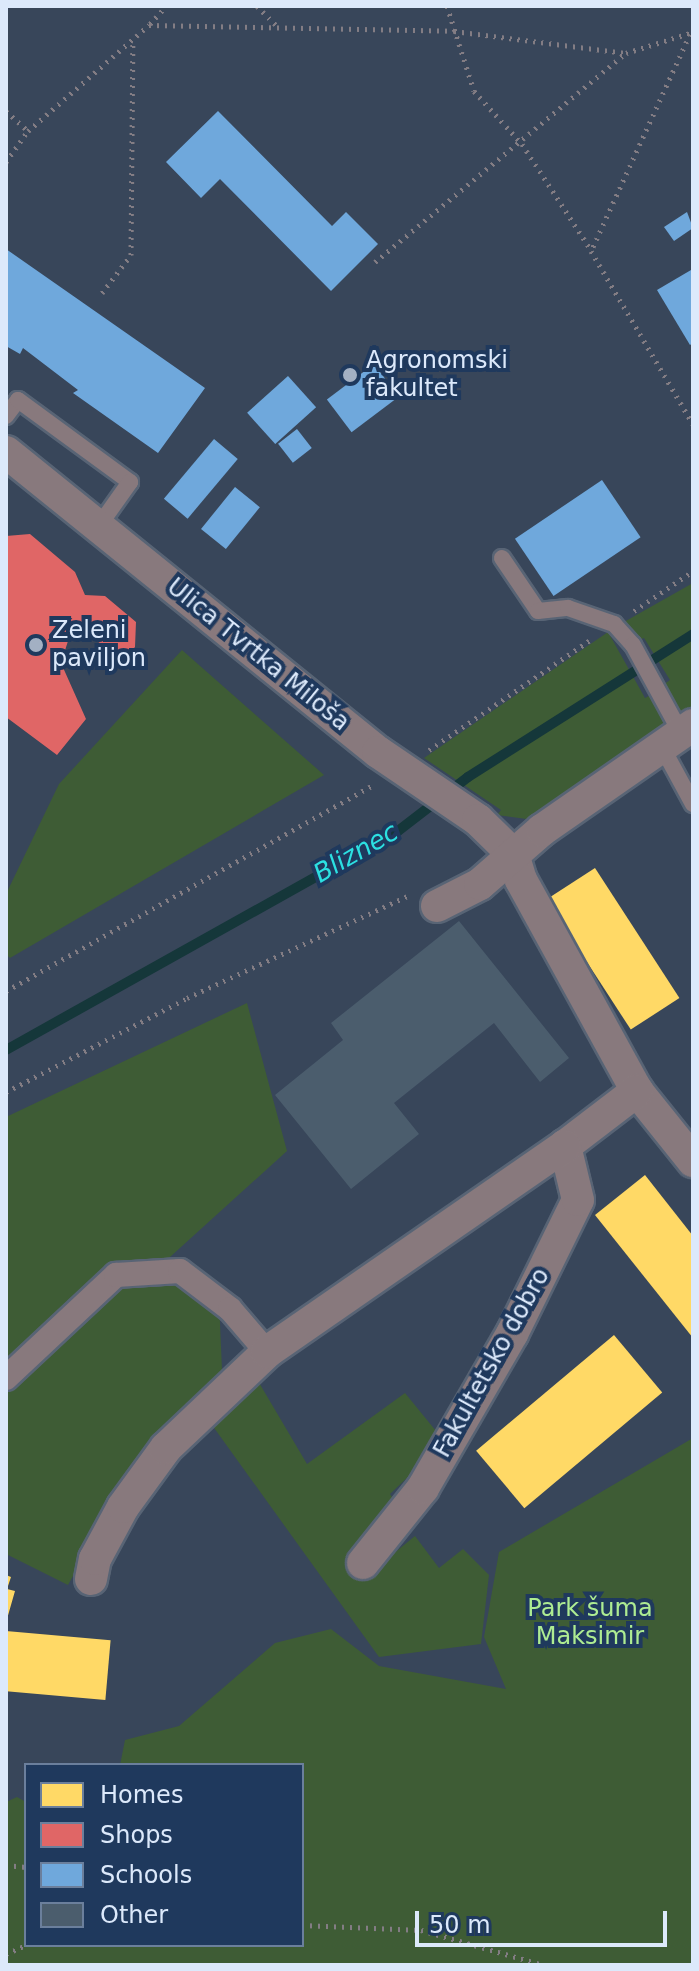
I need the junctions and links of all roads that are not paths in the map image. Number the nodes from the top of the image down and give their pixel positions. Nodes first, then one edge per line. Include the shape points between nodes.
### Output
1 (6, 416) edge
2 (6, 452) edge
3 (98, 527) junction
4 (502, 558) dead end
5 (679, 735) edge
6 (693, 804) edge
7 (513, 854) junction
8 (437, 906) road end
9 (637, 1091) junction
10 (565, 1146) junction
11 (693, 1161) edge
12 (267, 1352) junction
13 (6, 1378) edge
14 (363, 1563) dead end
15 (91, 1579) dead end

1 - 3 lane via 18,400 130,482
2 - 3 street, Ulica Tvrtka Miloša
3 - 7 street, Ulica Tvrtka Miloša via 478,820
4 - 5 lane via 538,611 568,608 614,624 633,645
5 - 6 lane
5 - 7 street
7 - 8 street via 480,884
7 - 9 street via 521,880
9 - 10 street
9 - 11 street
10 - 12 street
10 - 14 street, Fakultetsko dobro via 578,1200 512,1334 423,1488
12 - 13 street via 230,1309 180,1271 116,1275
12 - 15 street via 166,1448 123,1507 95,1559

